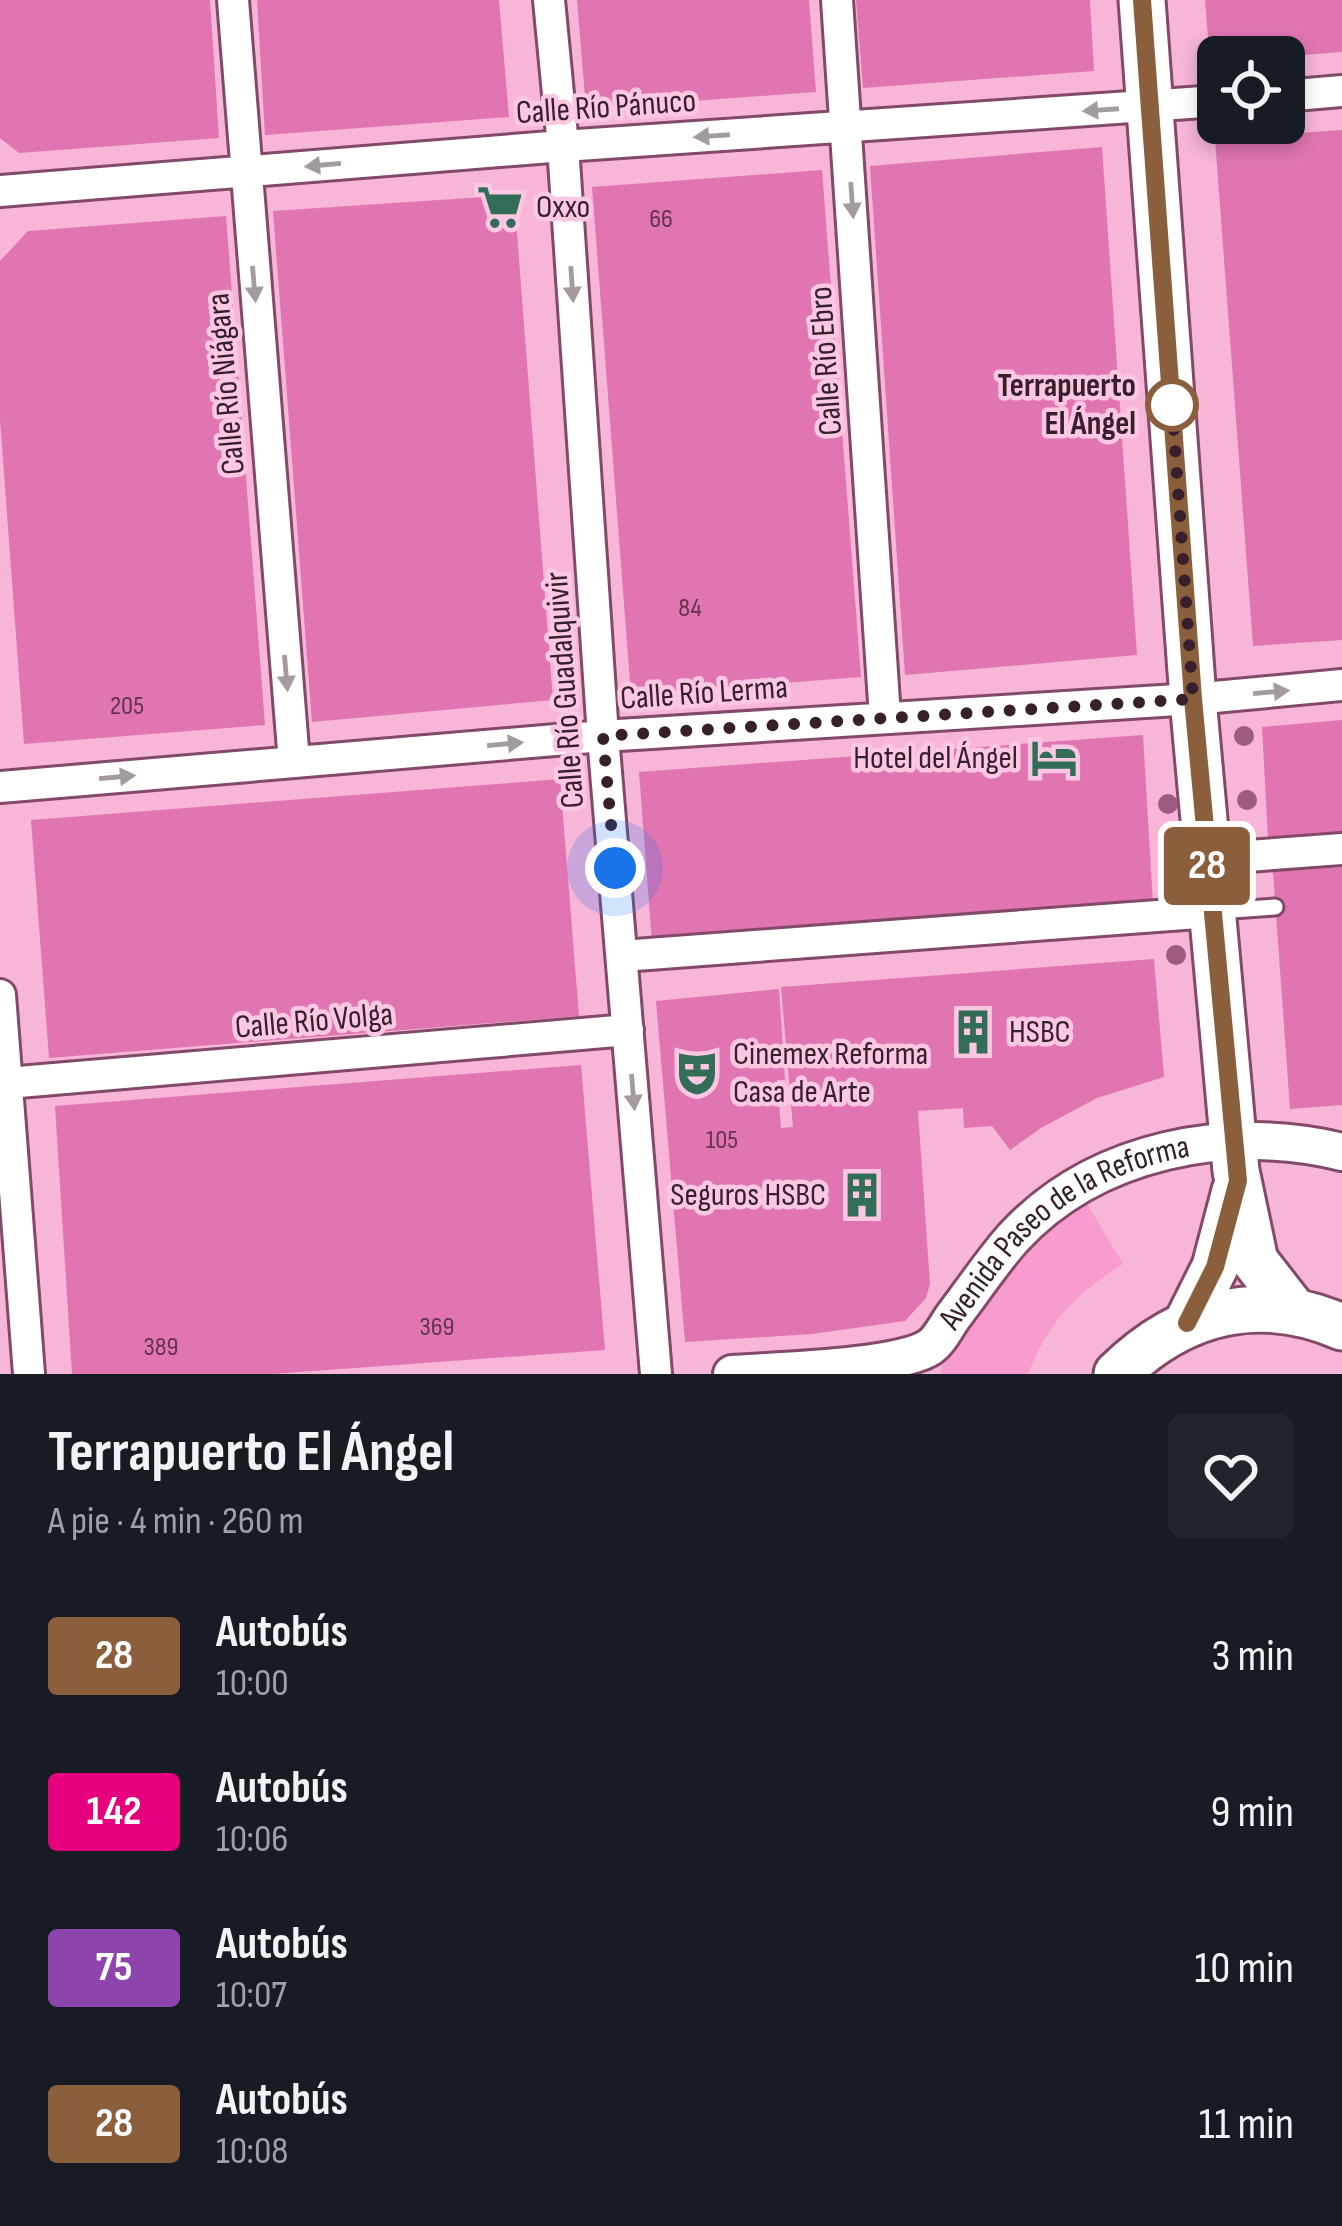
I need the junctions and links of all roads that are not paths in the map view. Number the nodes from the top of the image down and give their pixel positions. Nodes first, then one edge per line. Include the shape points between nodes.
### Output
1 (233, 0) edge
2 (549, 0) edge
3 (837, 0) edge
4 (1142, 0) edge
5 (1342, 91) edge
6 (1305, 94) edge
7 (1197, 103) edge
8 (1150, 107) junction
9 (848, 127) junction
10 (562, 146) junction
11 (245, 171) junction
12 (0, 191) edge
13 (1342, 685) edge
14 (1193, 699) junction
15 (885, 717) junction
16 (603, 736) junction
17 (294, 763) junction
18 (0, 787) edge
19 (1342, 849) edge
20 (1207, 859) junction
21 (1275, 907) dead end
22 (1210, 912) junction
23 (622, 956) junction
24 (0, 995) edge
25 (628, 1030) junction
26 (7, 1083) junction
27 (1342, 1152) edge
28 (1235, 1161) junction
29 (1294, 1311) junction
30 (1187, 1323) junction
31 (1342, 1327) edge
32 (29, 1374) edge
33 (656, 1374) edge
34 (732, 1374) edge
35 (1117, 1374) edge

1 - 11 street, Calle Río Niágara
2 - 10 street, Calle Río Guadalquivir
3 - 9 street, Calle Río Ebro
4 - 8 main road
5 - 6 street
7 - 8 street, Calle Río Pánuco
8 -> 9 street, Calle Río Pánuco
8 - 14 main road
9 -> 10 street, Calle Río Pánuco
9 -> 15 street, Calle Río Ebro
10 -> 11 street, Calle Río Pánuco
10 -> 16 street, Calle Río Guadalquivir
11 - 12 street, Calle Río Pánuco
11 -> 17 street, Calle Río Niágara
14 -> 13 street, Calle Río Lerma
14 - 15 street, Calle Río Lerma
14 - 20 main road
15 - 16 street, Calle Río Lerma
17 -> 16 street, Calle Río Lerma
16 - 23 street, Calle Río Guadalquivir
18 -> 17 street, Calle Río Lerma
19 - 20 street
20 - 22 main road
21 - 22 lane
22 - 23 street
22 - 28 main road
23 - 25 street, Calle Río Guadalquivir
24 - 26 street
25 - 26 street, Calle Río Volga
25 -> 33 street, Calle Río Guadalquivir
26 - 32 street
27 - 28 street, Avenida Paseo de la Reforma via 1286,1142
28 - 29 main road via 1256,1262
28 - 30 main road via 1215,1267
28 - 34 street, Avenida Paseo de la Reforma via 1188,1147 1121,1163 1053,1202 1013,1238 931,1347 878,1362
29 - 30 main road via 1243,1310
29 - 31 main road
30 - 35 main road

